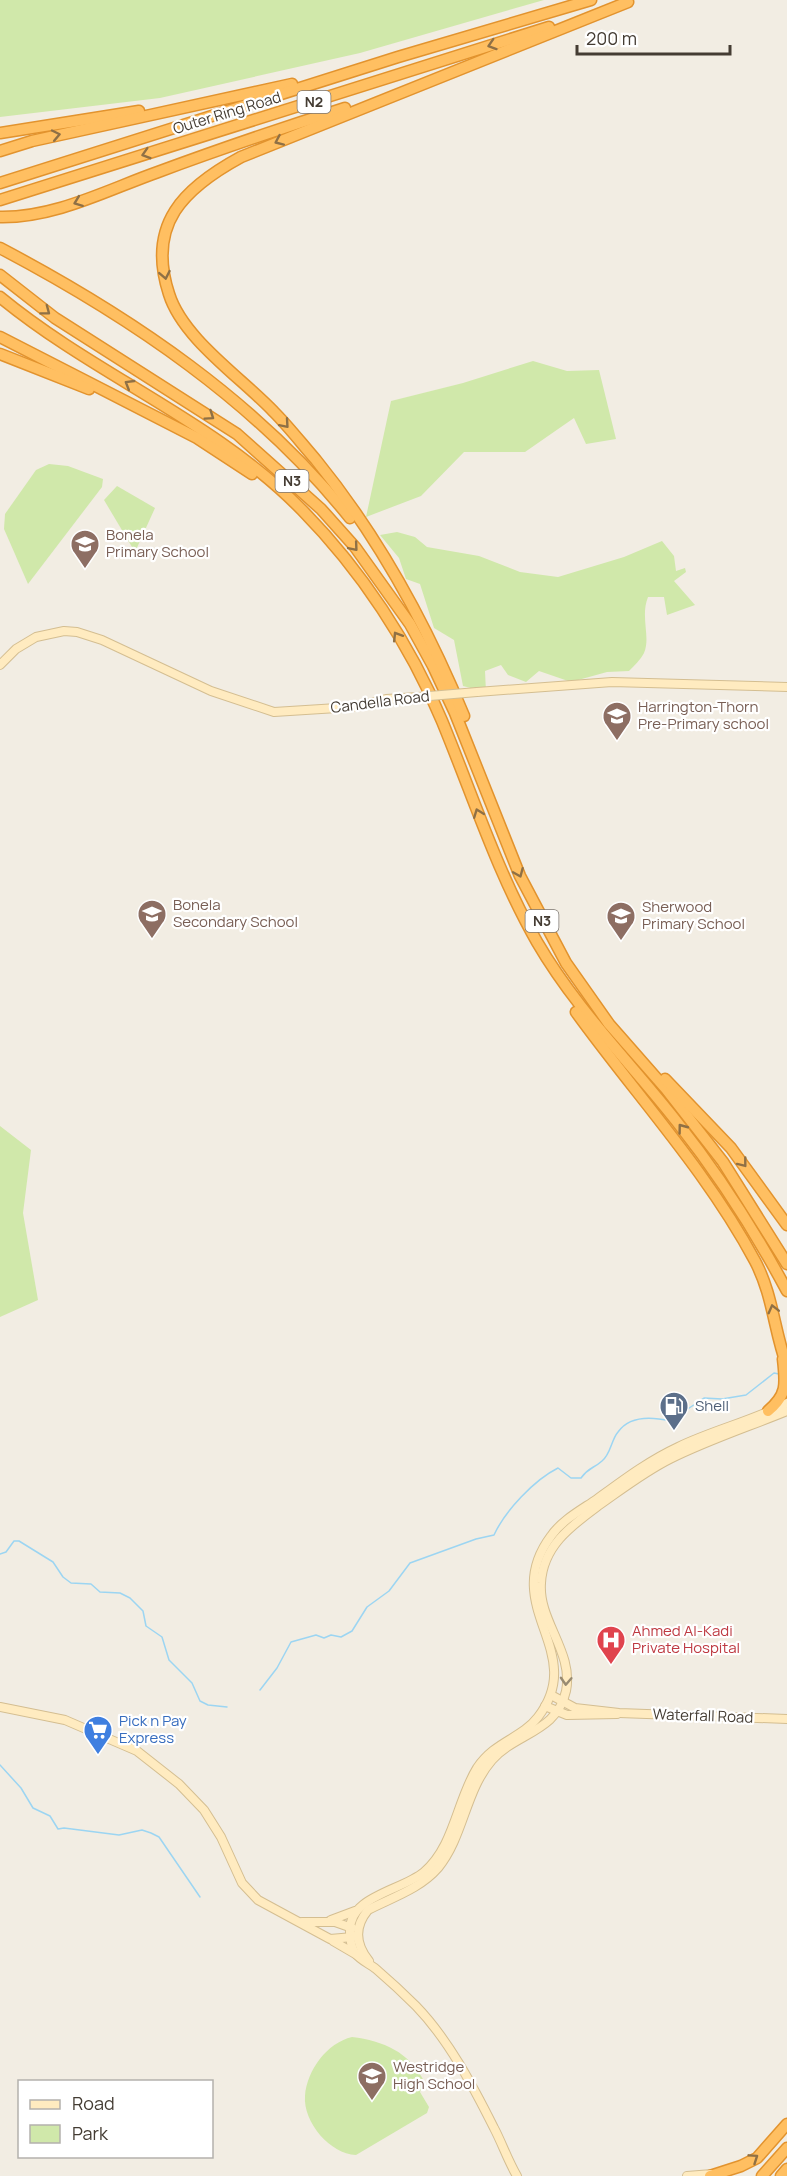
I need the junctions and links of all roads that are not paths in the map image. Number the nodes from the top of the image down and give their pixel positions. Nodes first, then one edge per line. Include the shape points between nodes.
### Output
1 (591, 0) edge
2 (632, 1) edge
3 (398, 57) junction
4 (451, 74) junction
5 (224, 100) junction
6 (0, 133) edge
7 (0, 151) edge
8 (0, 183) edge
9 (0, 200) edge
10 (0, 217) edge
11 (0, 248) edge
12 (0, 275) edge
13 (0, 297) edge
14 (0, 337) edge
15 (0, 354) edge
16 (142, 410) junction
17 (337, 550) junction
18 (398, 584) junction
19 (0, 665) edge
20 (787, 687) edge
21 (482, 780) junction
22 (538, 944) junction
23 (629, 1047) junction
24 (787, 1225) edge
25 (787, 1264) edge
26 (787, 1291) edge
27 (782, 1353) junction
28 (787, 1366) edge
29 (787, 1402) edge
30 (787, 1411) edge
31 (764, 1416) junction
32 (551, 1695) junction
33 (563, 1701) junction
34 (545, 1706) junction
35 (0, 1707) edge
36 (557, 1713) junction
37 (619, 1713) junction
38 (787, 1719) edge
39 (355, 1911) junction
40 (298, 1921) junction
41 (324, 1922) junction
42 (354, 1933) junction
43 (330, 1939) junction
44 (358, 1956) junction
45 (376, 1969) junction
46 (787, 2124) edge
47 (787, 2148) edge
48 (787, 2169) edge
49 (515, 2174) edge
50 (711, 2175) edge
51 (687, 2176) edge
52 (762, 2176) edge
53 (784, 2176) edge

1 - 3 highway, Outer Ring Road / N2
2 - 4 highway
2 -> 9 highway, Outer Ring Road / N2
3 - 5 highway
3 - 8 highway, Outer Ring Road / N2
4 -> 10 highway via 242,141 68,206
4 -> 18 highway via 304,130 214,172 186,195 164,236 164,273 169,294 184,322 315,459
5 - 6 highway
7 -> 5 highway
11 - 18 highway via 122,318 247,411 325,487
12 -> 21 highway, N3 via 55,318 237,434 321,508 374,571 410,624 455,712
17 -> 13 highway, N3 via 302,510 233,450 42,329
14 - 16 highway
15 - 16 highway
16 - 17 highway via 257,477
22 -> 17 highway, N3 via 499,867 423,682 379,606
18 - 21 highway via 453,688
19 - 20 main road, Candella Road, bridge via 36,637 77,632 211,691 274,712 353,707 386,699 612,682
21 -> 23 highway, N3 via 543,923 588,994
26 -> 22 highway, N3 via 718,1175 585,1013
27 -> 22 highway via 772,1304 755,1261 659,1117 557,985
23 -> 24 highway via 723,1139
23 - 25 highway, N3 via 723,1162
27 - 28 highway
27 - 31 highway via 785,1390 780,1402
29 - 31 main road
30 - 31 main road
31 - 32 main road via 679,1446 644,1465 551,1536 538,1558 532,1584 535,1607 555,1663
31 -> 33 main road via 653,1468 557,1540 543,1564 540,1589 543,1609 567,1670
32 - 33 main road, Waterfall Road
32 - 34 main road
33 - 36 main road
33 - 37 main road, Waterfall Road via 575,1708
34 - 36 main road, Waterfall Road
34 - 39 main road via 529,1727 484,1758 466,1788 450,1832 432,1865
35 - 40 main road via 80,1725 146,1757 204,1810 248,1891 267,1907
36 - 37 main road, Waterfall Road
36 - 42 main road via 544,1726 500,1752 482,1772 455,1839 437,1869 407,1891 368,1910
37 - 38 main road, Waterfall Road
39 - 41 main road
39 - 42 main road
40 - 41 main road
40 - 43 main road
41 - 42 main road via 340,1923
42 - 43 main road
42 - 44 main road
42 - 45 main road
43 - 44 main road
44 - 45 main road
45 - 49 main road via 421,2012 455,2060 480,2100
50 -> 46 highway via 757,2157
47 - 52 highway
48 - 53 highway
50 - 51 main road

